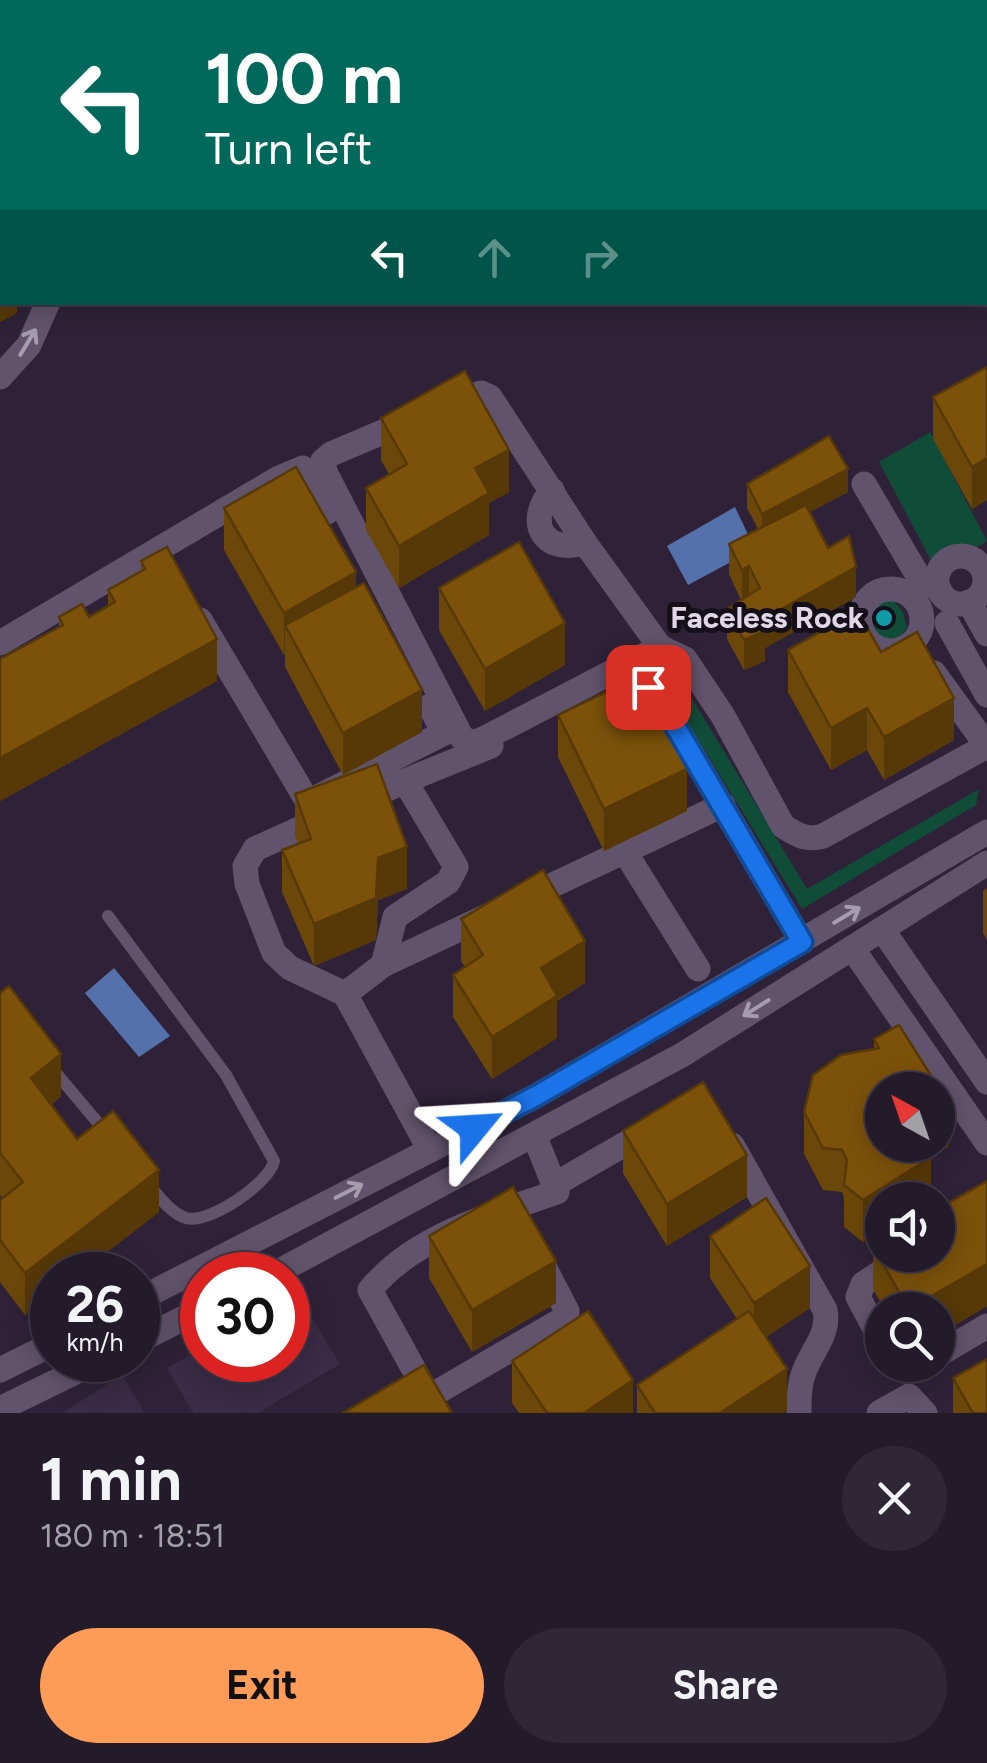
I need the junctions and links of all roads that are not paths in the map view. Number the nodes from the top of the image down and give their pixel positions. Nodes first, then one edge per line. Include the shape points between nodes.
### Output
1 (47, 305) edge
2 (0, 377) edge
3 (864, 484) dead end
4 (924, 586) junction
5 (188, 600) edge
6 (969, 602) junction
7 (947, 622) dead end
8 (987, 634) edge
9 (0, 643) edge
10 (909, 646) junction
11 (660, 648) junction
12 (987, 695) edge
13 (987, 746) edge
14 (404, 781) junction
15 (723, 806) junction
16 (987, 832) edge
17 (625, 852) junction
18 (987, 864) edge
19 (108, 916) dead end
20 (882, 929) junction
21 (802, 942) junction
22 (852, 948) junction
23 (383, 965) junction
24 (698, 969) dead end
25 (344, 994) junction
26 (37, 1050) edge
27 (987, 1082) edge
28 (672, 1117) edge
29 (724, 1130) edge
30 (534, 1135) junction
31 (987, 1143) edge
32 (430, 1150) junction
33 (122, 1152) edge
34 (134, 1167) edge
35 (554, 1186) junction
36 (304, 1214) junction
37 (520, 1223) junction
38 (326, 1248) junction
39 (310, 1256) edge
40 (881, 1272) edge
41 (160, 1289) edge
42 (865, 1310) edge
43 (987, 1326) edge
44 (955, 1345) edge
45 (30, 1355) edge
46 (0, 1370) edge
47 (55, 1382) edge
48 (433, 1405) edge
49 (0, 1409) edge
50 (799, 1413) edge
51 (879, 1413) edge
52 (924, 1413) edge

2 -> 1 street via 29,345
3 - 4 street
4 - 6 street via 953,602
4 - 6 street via 950,558 973,558 984,570 985,586
4 - 10 street via 917,602 923,620
4 - 10 street via 880,592 860,615 870,644 889,652
5 - 9 street via 308,802 444,733 303,468 164,558
6 - 8 street
7 - 12 street
10 - 13 street
11 - 11 street via 485,738 462,738 323,460 481,393 490,398
11 - 13 street via 685,659 783,826 812,840
14 - 15 street via 648,687
14 - 23 street via 456,867 448,882 395,917
14 - 25 street via 255,848 244,866 274,953
15 - 17 street
15 - 21 street
21 -> 16 street
17 - 23 street
17 - 24 street
18 - 20 street
19 - 34 lane via 226,1076 274,1161 260,1184 207,1217 190,1220
20 - 22 street
20 - 27 street
21 - 32 street
22 -> 30 street via 682,1055
22 - 31 street
23 - 25 street
25 - 32 street
26 - 33 lane
28 - 35 street
29 - 50 street via 824,1310 825,1330 804,1370
30 - 35 street
30 - 38 street
36 -> 32 street
35 - 37 street via 557,1192
36 - 38 street
36 - 41 street
37 - 48 street via 567,1311
37 - 48 street via 486,1216 410,1256 370,1290
38 - 39 street
40 - 42 street via 863,1284 858,1297
43 - 44 street
45 - 46 street
47 - 49 street
51 - 52 street via 909,1396

